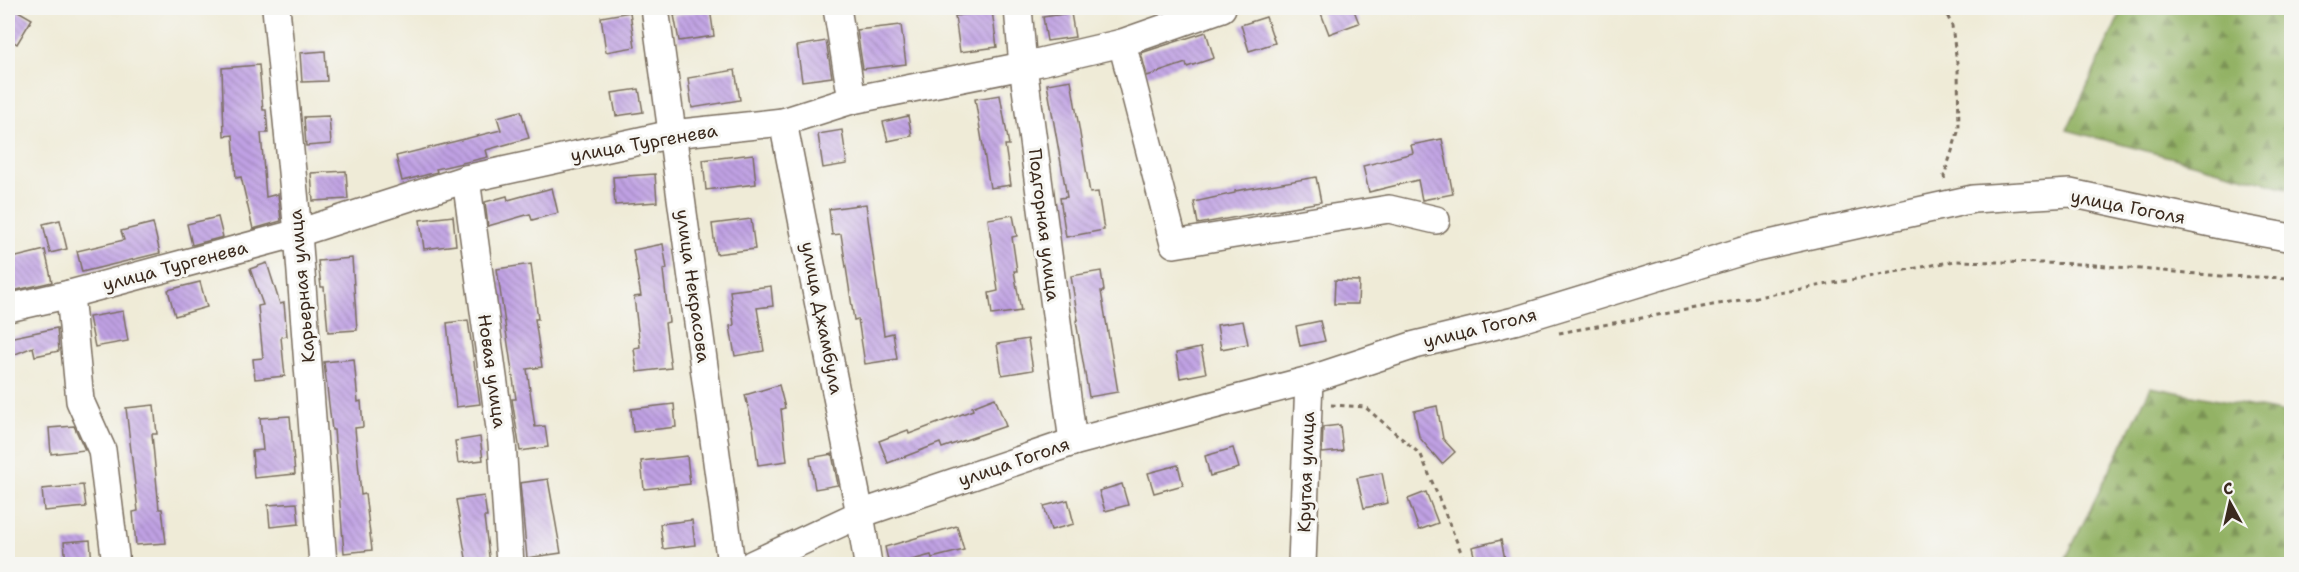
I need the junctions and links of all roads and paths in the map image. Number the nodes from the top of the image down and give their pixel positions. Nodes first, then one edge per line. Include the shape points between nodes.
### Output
1 (276, 8) edge
2 (655, 8) edge
3 (837, 8) edge
4 (1018, 8) edge
5 (1222, 8) edge
6 (1944, 8) edge
7 (1122, 43) junction
8 (1023, 66) junction
9 (852, 100) junction
10 (783, 122) junction
11 (672, 134) junction
12 (466, 179) junction
13 (1947, 204) junction
14 (1436, 220) dead end
15 (298, 233) junction
16 (2292, 237) edge
17 (2292, 278) edge
18 (70, 294) junction
19 (8, 308) edge
20 (1556, 333) dead end
21 (1309, 392) junction
22 (1073, 442) junction
23 (861, 514) junction
24 (116, 564) edge
25 (323, 564) edge
26 (510, 564) edge
27 (731, 564) edge
28 (753, 564) edge
29 (868, 564) edge
30 (1302, 564) edge
31 (1466, 564) edge

1 - 15 street, Карьерная улица
2 - 11 street, улица Некрасова
3 - 9 street
4 - 8 street, Подгорная улица
5 - 7 street, улица Тургенева
6 - 13 path via 1952,26 1958,70 1959,129 1944,176
7 - 8 street, улица Тургенева
7 - 14 street via 1174,244 1389,209
8 - 9 street, улица Тургенева
8 - 22 street, Подгорная улица
9 - 10 street, улица Тургенева
10 - 11 street, улица Тургенева
10 - 23 street, улица Джамбула
11 - 12 street, улица Тургенева
11 - 27 street, улица Некрасова
12 - 15 street, улица Тургенева
12 - 26 street, Новая улица via 502,443
13 - 16 street, улица Гоголя via 2070,193
13 - 21 street, улица Гоголя via 1756,247 1514,321 1415,345
15 - 18 street, улица Тургенева
15 - 25 street, Карьерная улица
17 - 20 path via 2083,264 1955,261
18 - 19 street, улица Тургенева
18 - 24 street via 80,401 102,450
21 - 22 street, улица Гоголя
21 - 30 street, Крутая улица
21 - 31 path via 1365,407 1421,455
22 - 23 street, улица Гоголя
23 - 28 street, улица Гоголя
23 - 29 street, улица Джамбула

